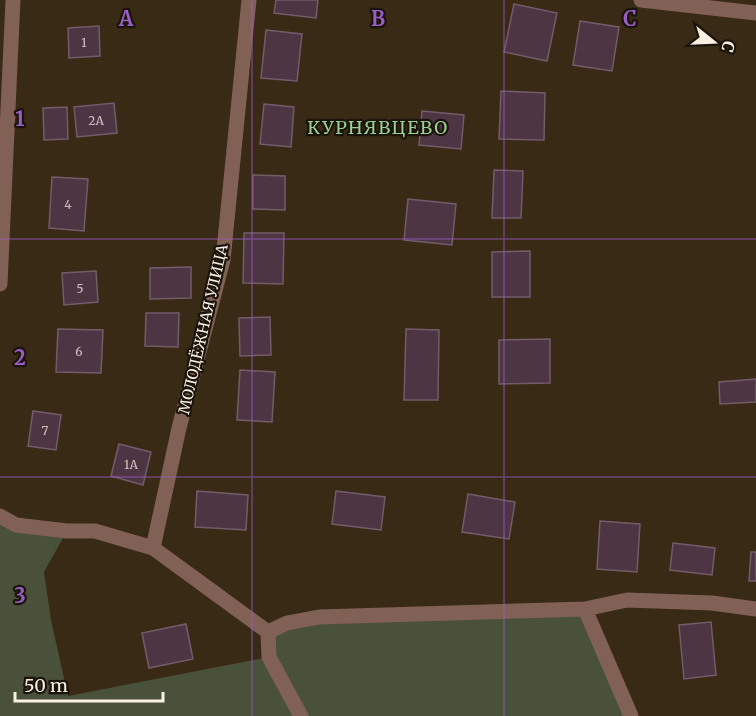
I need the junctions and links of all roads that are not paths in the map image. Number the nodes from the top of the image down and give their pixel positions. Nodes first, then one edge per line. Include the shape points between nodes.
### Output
1 (13, 0) edge
2 (249, 0) edge
3 (641, 0) edge
4 (756, 13) edge
5 (0, 284) edge
6 (0, 516) edge
7 (153, 548) junction
8 (585, 609) junction
9 (756, 609) edge
10 (268, 632) junction
11 (301, 716) edge
12 (631, 716) edge

1 - 5 street
2 - 7 street, МОЛОДЁЖНАЯ УЛИЦА via 223,260 179,428
3 - 4 street
6 - 7 street via 16,525 95,531
7 - 10 street
8 - 9 street via 627,600
8 - 10 street via 319,617 287,623
8 - 12 street
10 - 11 street via 269,657

